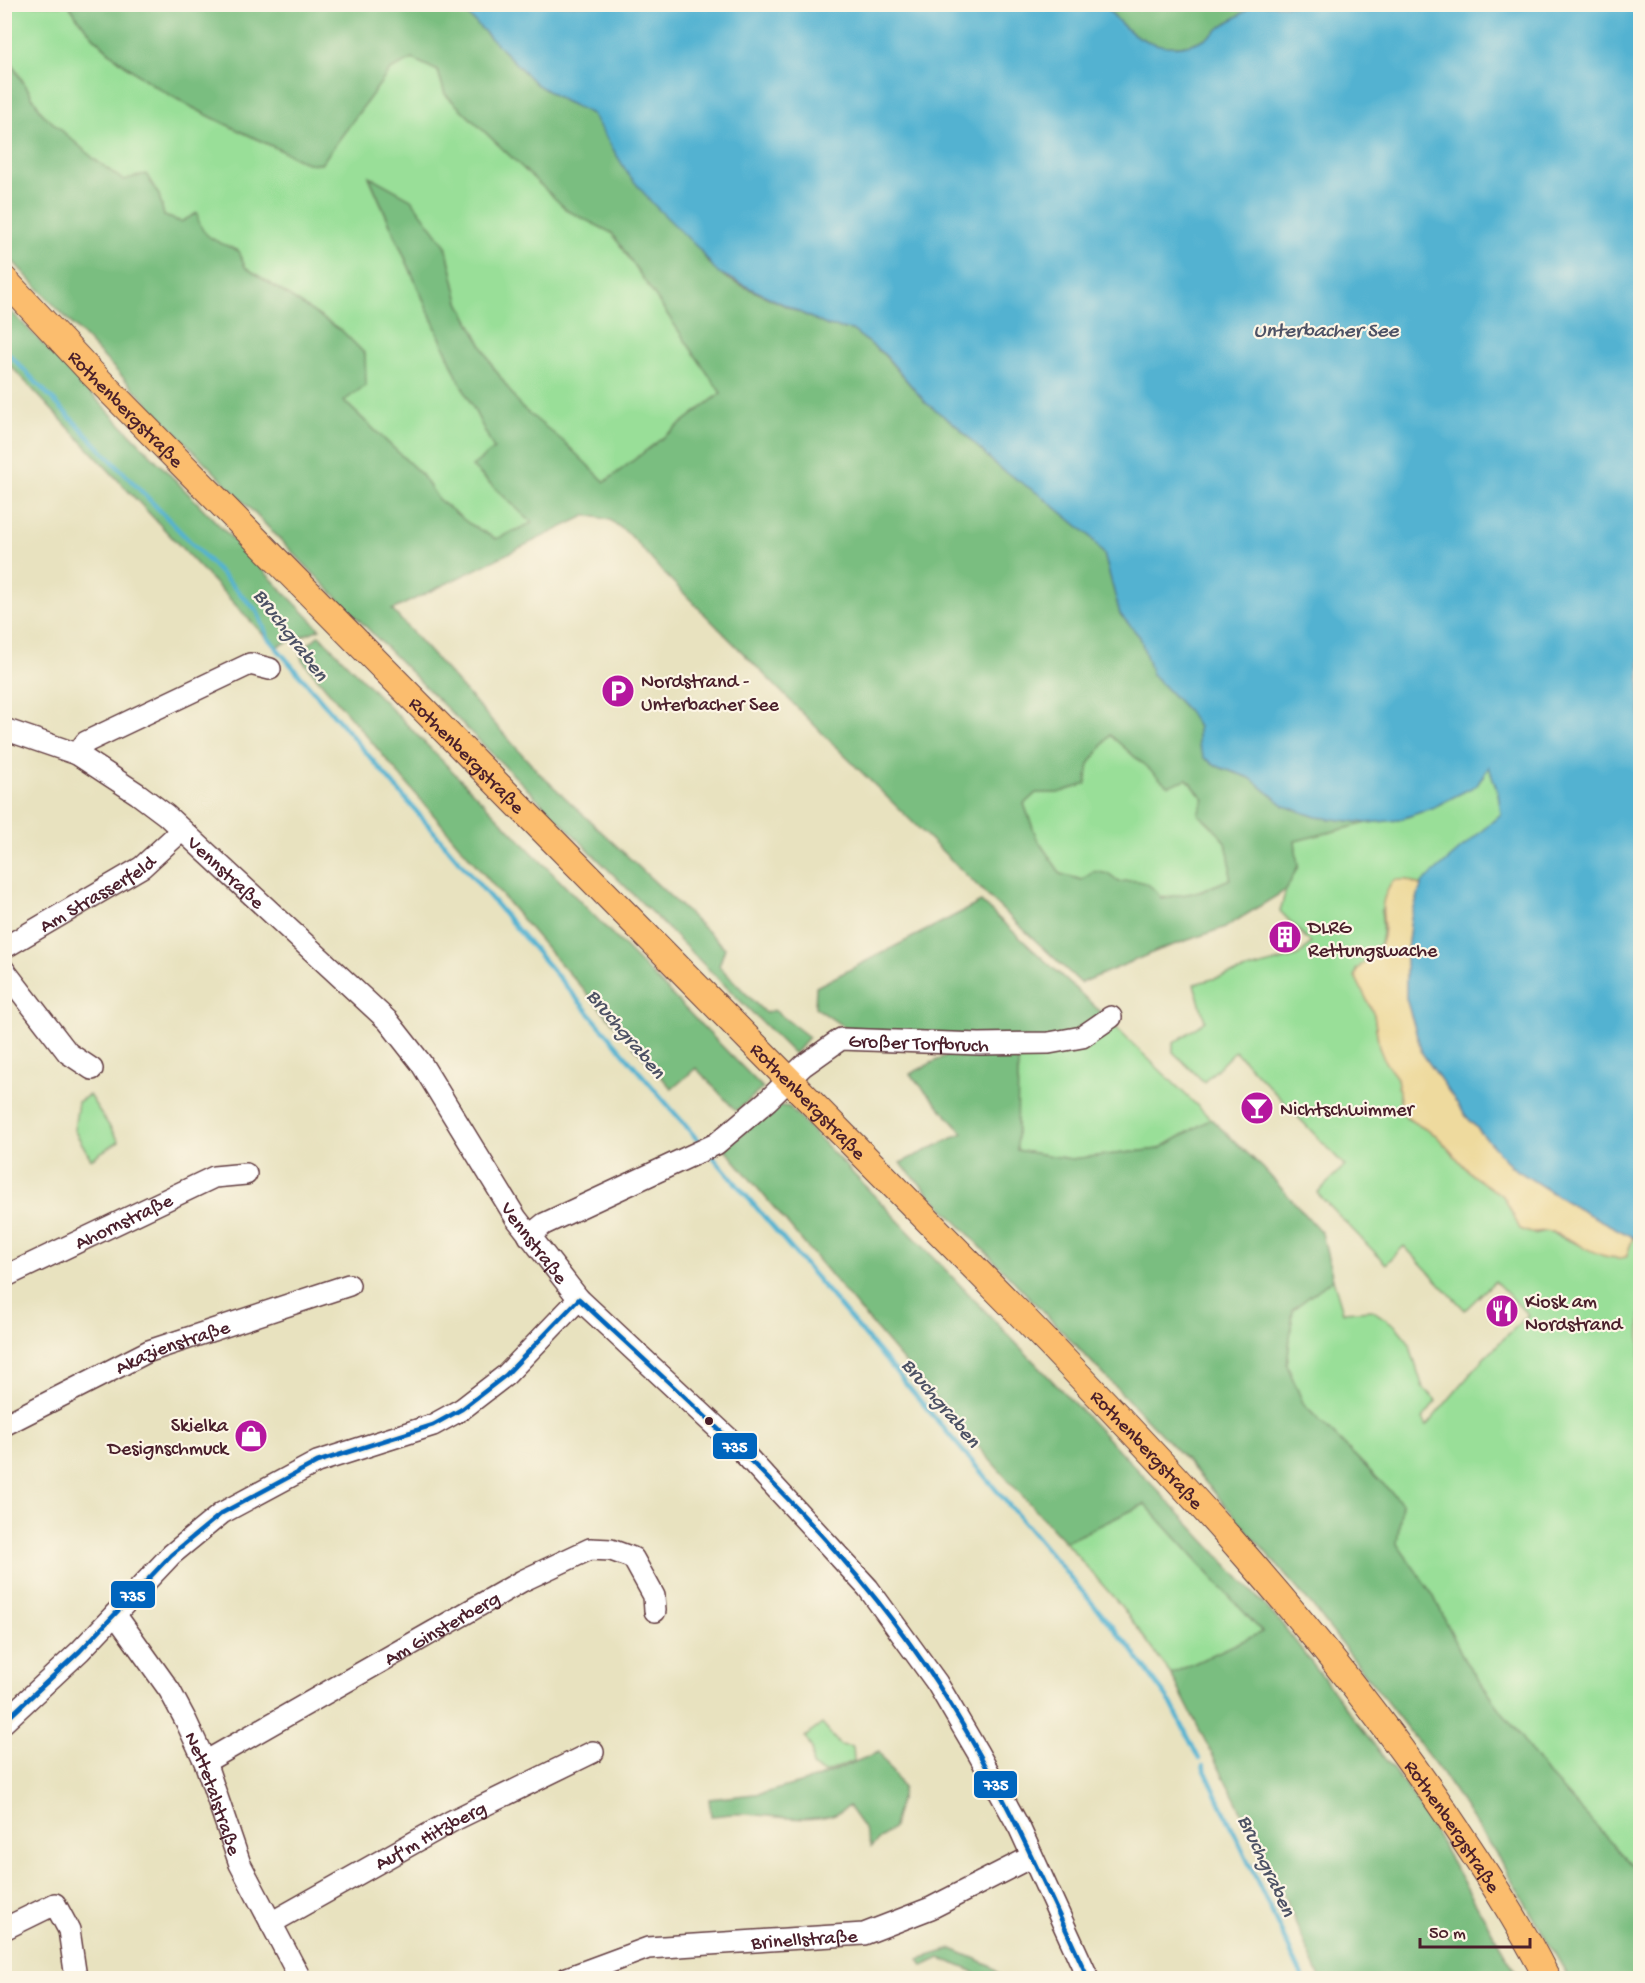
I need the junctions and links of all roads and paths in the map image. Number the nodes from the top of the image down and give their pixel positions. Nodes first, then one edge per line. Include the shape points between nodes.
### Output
1 (4, 279) edge
2 (270, 669) dead end
3 (4, 729) edge
4 (77, 754) junction
5 (182, 830) junction
6 (4, 948) edge
7 (4, 970) edge
8 (1111, 1017) dead end
9 (92, 1069) dead end
10 (789, 1080) junction
11 (246, 1174) dead end
12 (529, 1236) junction
13 (4, 1277) edge
14 (349, 1285) dead end
15 (579, 1299) junction
16 (4, 1425) edge
17 (655, 1611) dead end
18 (115, 1614) junction
19 (4, 1722) edge
20 (593, 1752) dead end
21 (205, 1762) junction
22 (1031, 1857) junction
23 (271, 1923) junction
24 (4, 1929) edge
25 (76, 1978) edge
26 (300, 1978) edge
27 (567, 1978) edge
28 (1088, 1978) edge
29 (1546, 1978) edge

1 - 10 main road, Rothenbergstraße
2 - 4 street via 250,664 86,742
3 - 4 street, Vennstraße
4 - 5 street, Vennstraße via 138,794
5 - 6 street, Am Strasserfeld via 142,867
5 - 12 street, Vennstraße via 388,1021 421,1063
7 - 9 street via 68,1053
8 - 10 street, Großer Torfbruch via 1082,1037 1049,1043 841,1039
10 - 12 street, Großer Torfbruch via 716,1144 554,1219
10 - 29 main road, Rothenbergstraße via 1171,1471 1300,1618 1427,1784 1490,1880
11 - 13 street, Ahornstraße via 214,1178
12 - 15 street, Vennstraße
14 - 16 street, Akazienstraße via 149,1351
15 - 18 street via 506,1375 476,1400 433,1425 327,1458 261,1490 192,1535
15 - 22 street, Vennstraße via 740,1449 868,1588 943,1693 1015,1820
17 - 21 street, Am Ginsterberg via 654,1596 633,1558 611,1550 590,1549 522,1581
18 - 19 street
18 - 21 street, Nettetalstraße via 170,1691
20 - 23 street, Auf'm Hitzberg via 452,1821
21 - 23 street, Nettetalstraße via 240,1864
22 - 27 street, Brinellstraße via 931,1908 864,1934 648,1948
22 - 28 street, Vennstraße
23 - 26 street, Nettetalstraße
24 - 25 street via 52,1897 69,1930

